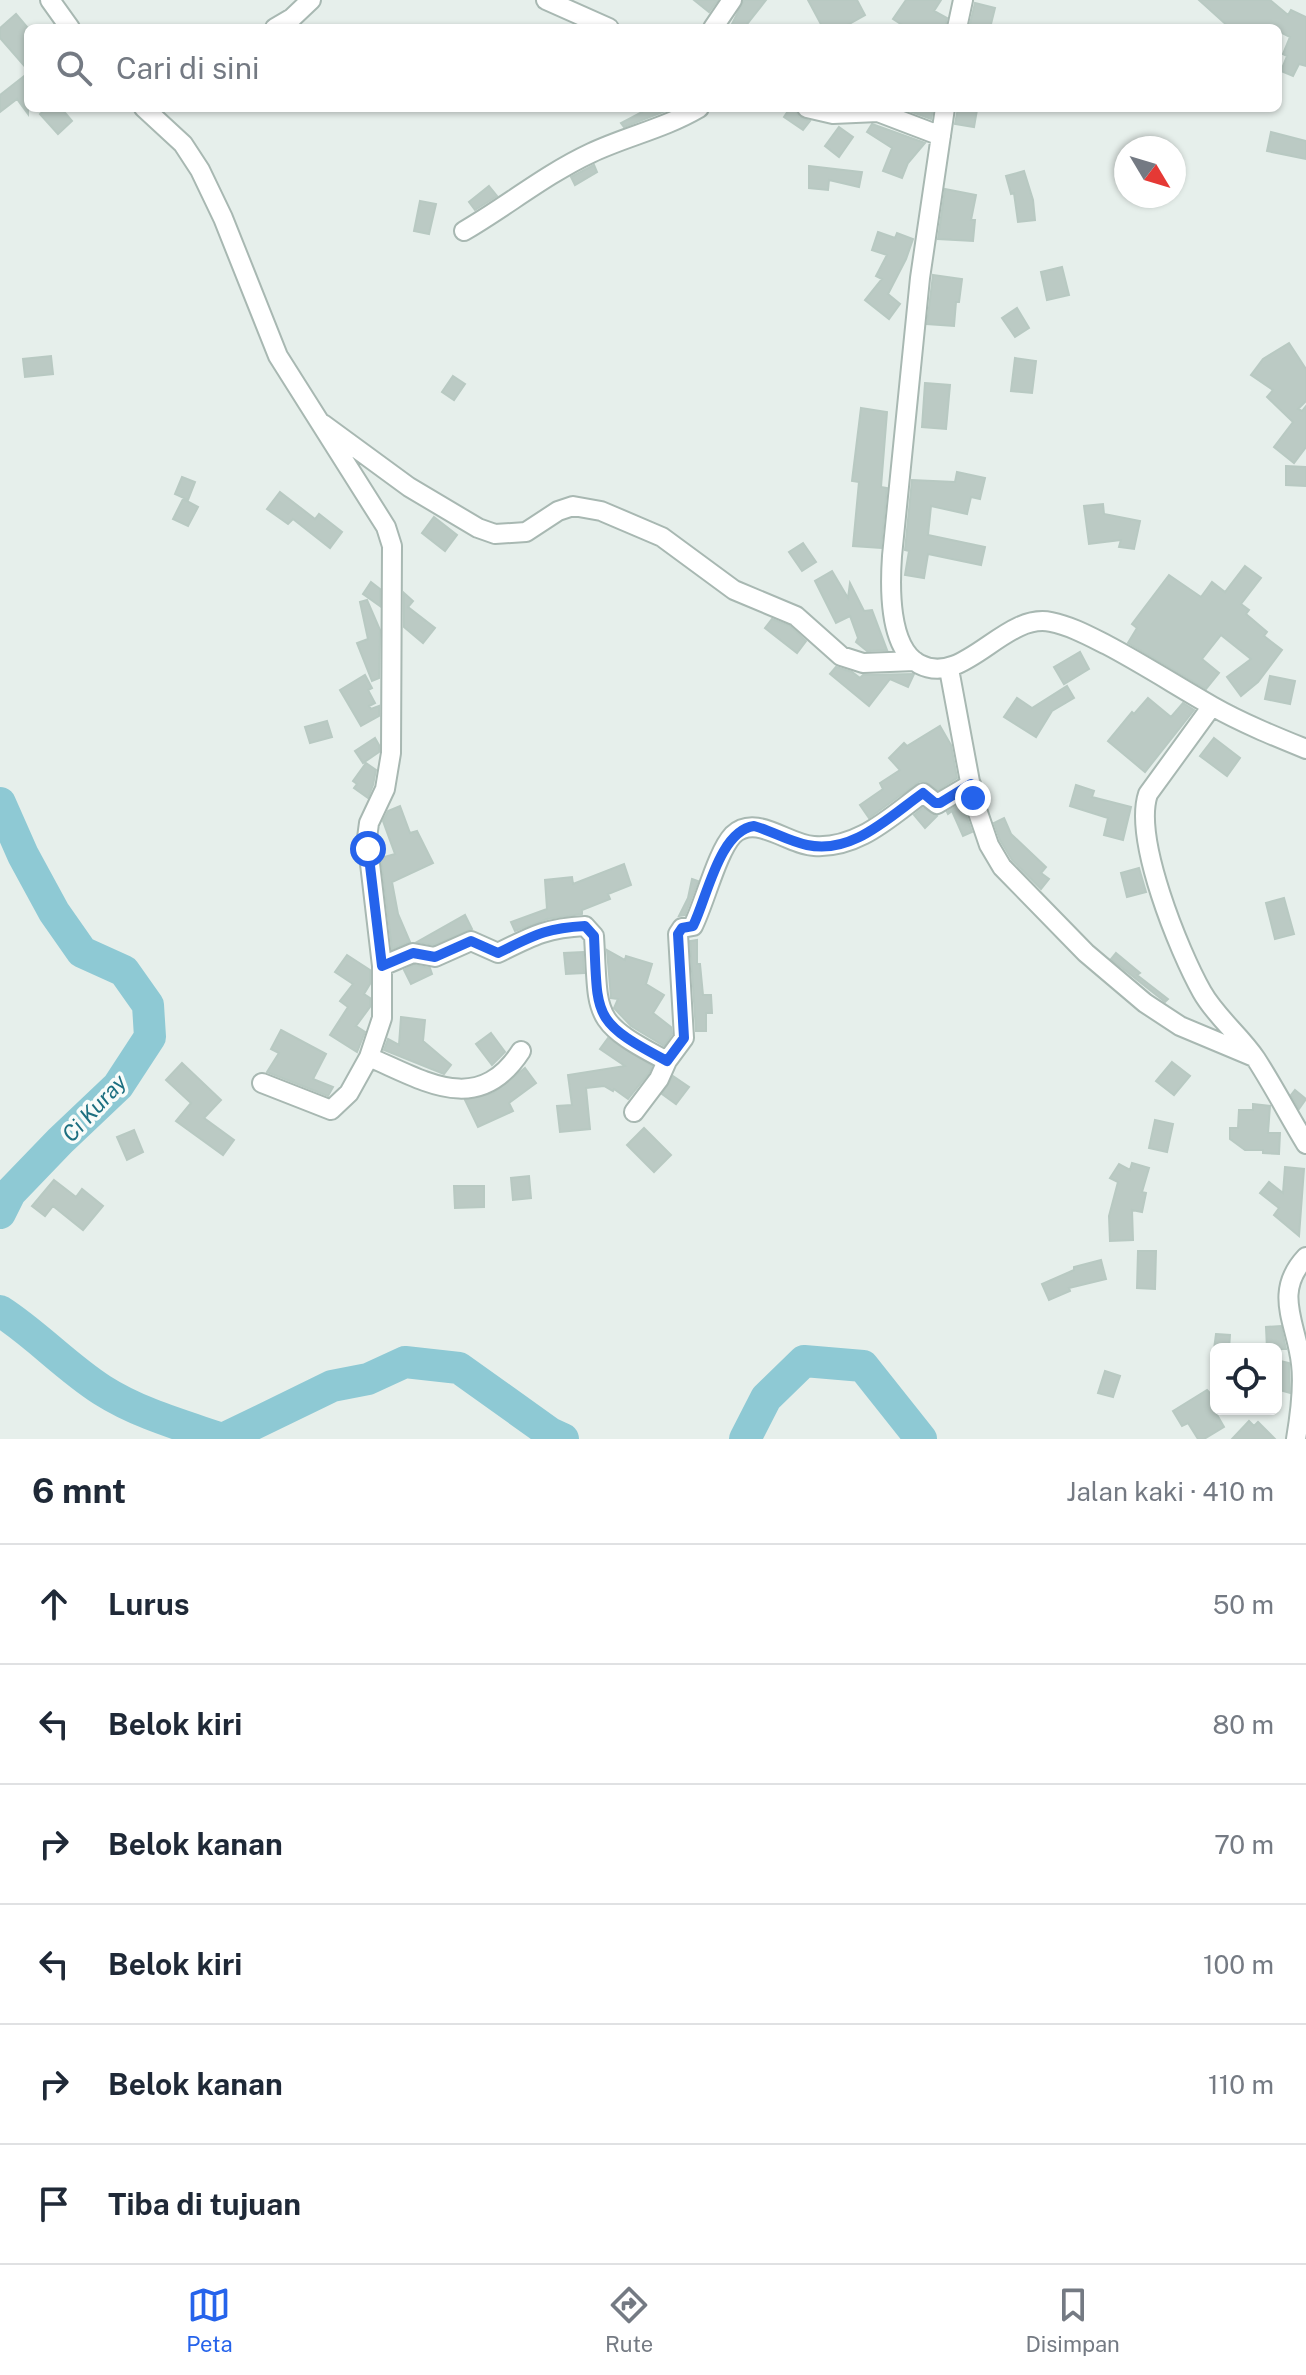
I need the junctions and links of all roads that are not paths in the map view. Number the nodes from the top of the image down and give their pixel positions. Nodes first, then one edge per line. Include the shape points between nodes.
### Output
1 (50, 0) edge
2 (311, 0) edge
3 (546, 0) edge
4 (732, 0) edge
5 (963, 0) edge
6 (67, 24) edge
7 (282, 24) edge
8 (600, 24) edge
9 (716, 24) edge
10 (958, 24) edge
11 (148, 112) edge
12 (691, 112) edge
13 (824, 112) edge
14 (878, 112) edge
15 (878, 112) edge
16 (944, 112) edge
17 (941, 136) junction
18 (464, 231) dead end
19 (316, 420) junction
20 (915, 661) junction
21 (949, 669) junction
22 (1212, 706) junction
23 (1306, 749) edge
24 (971, 784) junction
25 (382, 966) junction
26 (521, 1051) dead end
27 (369, 1057) junction
28 (1254, 1057) junction
29 (667, 1061) junction
30 (262, 1083) dead end
31 (634, 1112) dead end
32 (1306, 1144) edge
33 (1306, 1257) edge
34 (1296, 1439) edge

1 - 6 street
2 - 7 street
3 - 8 street
4 - 9 street
5 - 10 street
11 - 19 street via 183,144 208,184 278,356
12 - 18 street via 583,157
13 - 15 street
14 - 17 street
16 - 17 street
17 - 20 street via 920,278 891,584 893,619
19 - 20 street via 409,487 478,528 495,534 526,532 573,506 601,511 662,537 734,590 796,616 841,656 863,663
19 - 25 street via 386,527 392,546 391,753 385,789 367,838
20 - 21 street
21 - 22 street via 1030,622 1050,621 1114,649
21 - 24 street
22 - 23 street
22 - 28 street via 1148,794 1148,841 1159,888 1191,970 1213,1009
24 - 28 street via 989,845 1002,867 1086,953 1163,1016
24 - 29 street via 940,803 923,793 870,832 832,846 809,846 754,826 733,836 693,926 678,934 684,1038
25 - 27 street via 382,1018
25 - 29 street via 413,953 435,957 471,941 498,953 539,932 585,926 594,936 603,1016 615,1031
26 - 27 street via 499,1076 460,1090 440,1088
27 - 30 street via 349,1093 331,1110
28 - 32 street
29 - 31 street
33 - 34 street via 1288,1295 1302,1367

